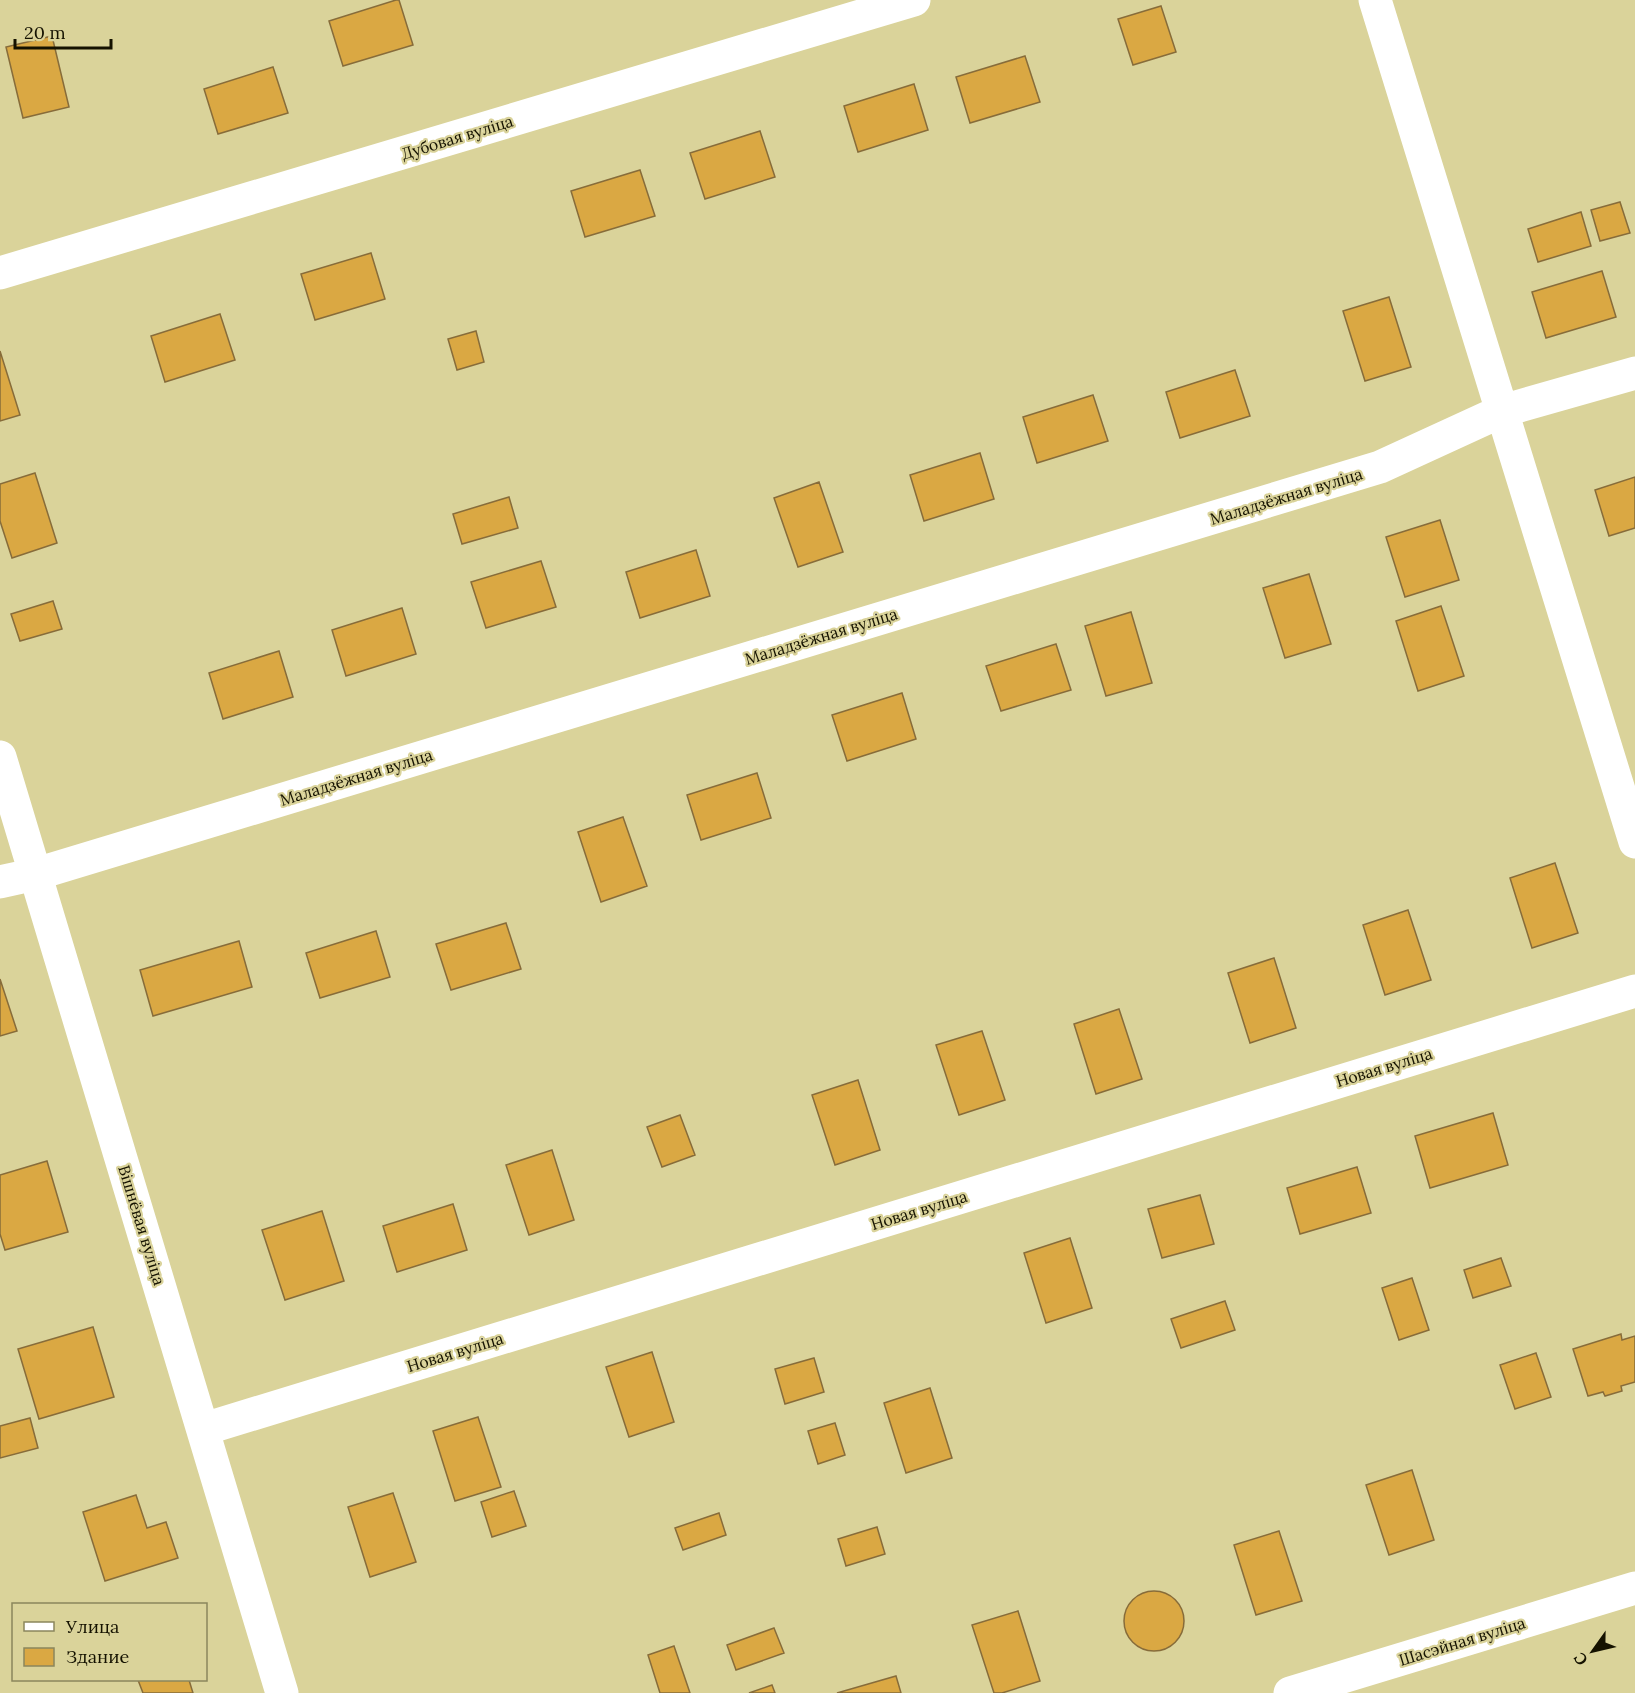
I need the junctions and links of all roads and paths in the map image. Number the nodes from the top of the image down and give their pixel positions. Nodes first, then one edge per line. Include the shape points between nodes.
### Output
1 (914, 0) edge
2 (1375, 0) edge
3 (0, 273) edge
4 (1635, 373) edge
5 (1502, 411) junction
6 (0, 757) edge
7 (1635, 842) edge
8 (36, 874) junction
9 (0, 882) edge
10 (1635, 991) edge
11 (204, 1429) junction
12 (1635, 1588) edge
13 (282, 1693) edge
14 (1290, 1693) edge

1 - 3 street, Дубовая вуліца
2 - 5 street
4 - 5 street, Маладзёжная вуліца
5 - 7 street
5 - 8 street, Маладзёжная вуліца via 1380,467
6 - 8 street, Вішнёвая вуліца
8 - 9 street, Маладзёжная вуліца
8 - 11 street, Вішнёвая вуліца
10 - 11 street, Новая вуліца
11 - 13 street, Вішнёвая вуліца
12 - 14 street, Шасэйная вуліца

